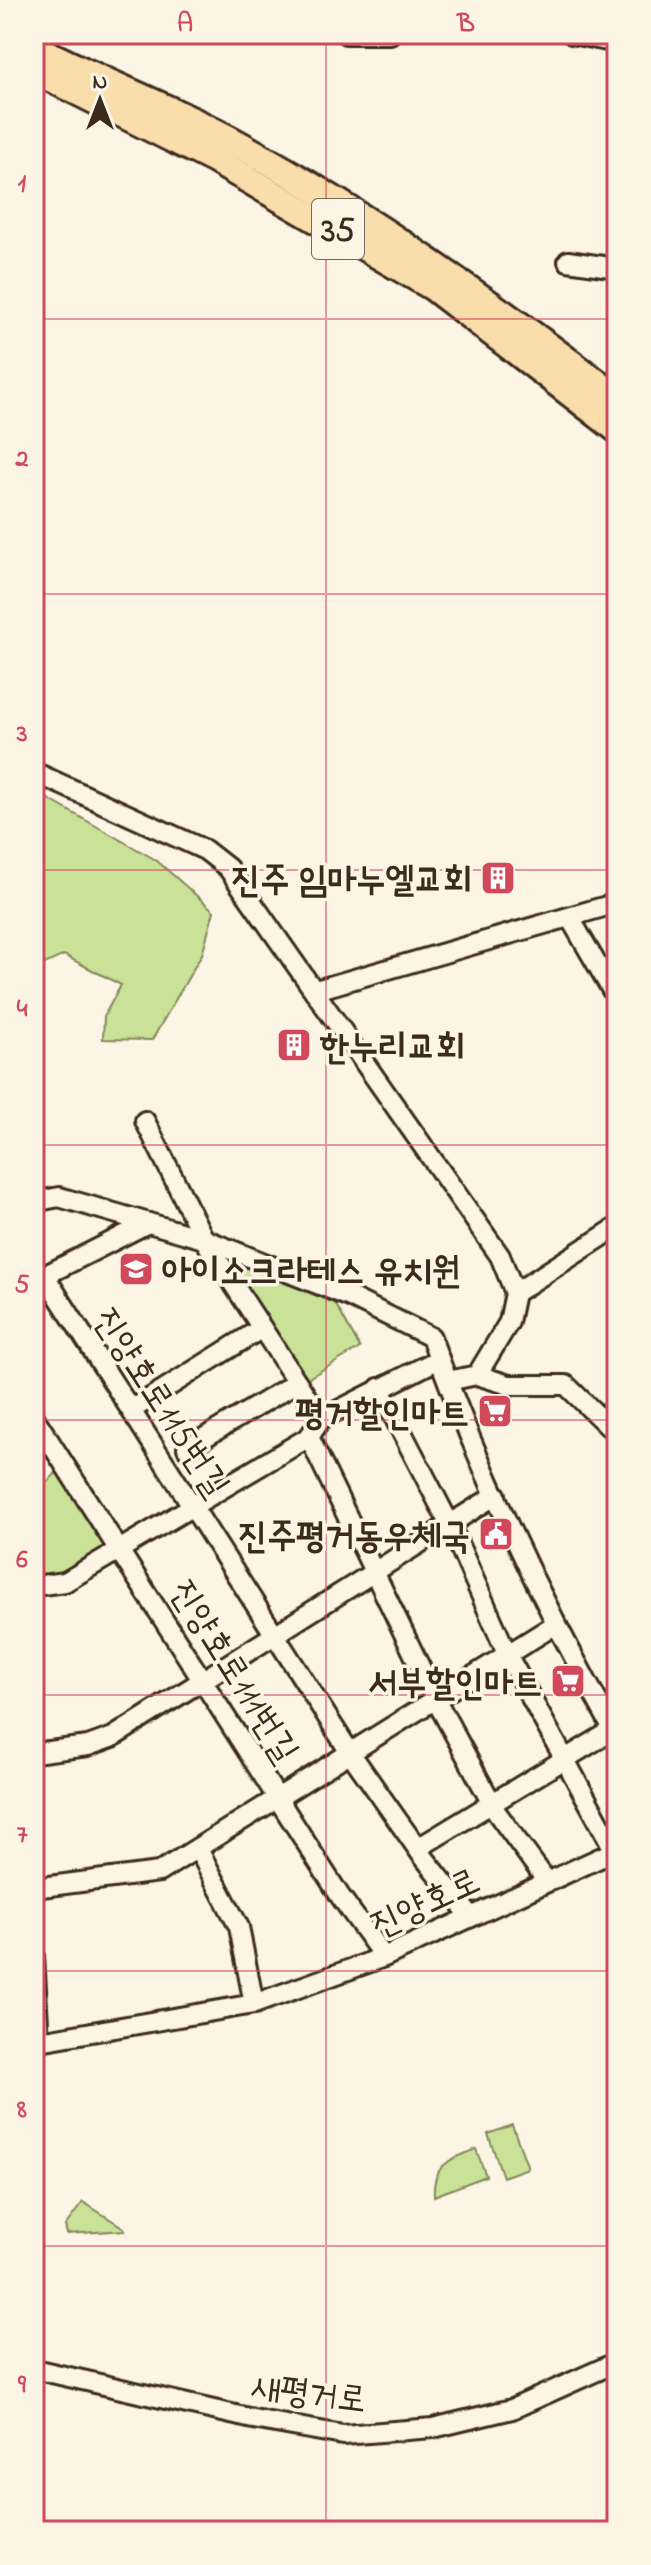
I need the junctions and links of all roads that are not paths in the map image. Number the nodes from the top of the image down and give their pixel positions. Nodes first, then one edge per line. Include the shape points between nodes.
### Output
1 (346, 34) edge
2 (390, 34) edge
3 (572, 34) edge
4 (617, 43) edge
5 (34, 47) edge
6 (34, 70) edge
7 (568, 261) dead end
8 (617, 268) edge
9 (617, 398) edge
10 (617, 429) edge
11 (34, 772) edge
12 (617, 903) edge
13 (570, 918) junction
14 (316, 990) junction
15 (617, 999) edge
16 (145, 1121) dead end
17 (34, 1202) edge
18 (148, 1223) junction
19 (617, 1227) edge
20 (204, 1239) junction
21 (40, 1278) edge
22 (515, 1293) junction
23 (262, 1328) junction
24 (439, 1359) junction
25 (477, 1375) junction
26 (448, 1381) junction
27 (297, 1382) junction
28 (379, 1388) junction
29 (131, 1410) junction
30 (34, 1417) edge
31 (321, 1419) junction
32 (617, 1422) edge
33 (309, 1437) junction
34 (187, 1448) dead end
35 (496, 1495) junction
36 (192, 1505) junction
37 (450, 1525) junction
38 (121, 1548) junction
39 (376, 1572) junction
40 (34, 1586) edge
41 (556, 1624) junction
42 (274, 1632) junction
43 (508, 1656) junction
44 (204, 1679) junction
45 (436, 1700) junction
46 (615, 1733) edge
47 (34, 1753) edge
48 (351, 1754) junction
49 (564, 1759) junction
50 (279, 1798) junction
51 (492, 1803) junction
52 (418, 1848) junction
53 (198, 1849) junction
54 (616, 1850) edge
55 (546, 1880) junction
56 (34, 1888) edge
57 (471, 1917) junction
58 (34, 1955) edge
59 (384, 1957) junction
60 (254, 2004) junction
61 (36, 2042) edge
62 (617, 2362) edge
63 (34, 2369) edge

1 - 2 street
3 - 4 street
5 - 9 highway, 35 via 236,143 352,211 538,337
6 - 10 highway, 35 via 213,159 433,287
7 - 8 street
11 - 14 street via 205,850 228,868
12 - 13 street
13 - 14 street
13 - 15 street
14 - 22 street via 500,1256
16 - 20 street
17 - 18 street via 59,1197
18 - 20 street
18 - 21 street
19 - 22 street
20 - 23 street
20 - 24 street via 350,1297 431,1337
21 - 29 street, 진양호로115번길
22 - 25 street via 509,1322
23 - 27 street
23 - 29 street
24 - 26 street
24 - 28 street
25 - 26 street
25 - 32 street via 509,1385 566,1385 608,1426
26 - 35 street
27 - 31 street
27 - 34 street
28 - 31 street
28 - 37 street
29 - 36 street, 진양호로115번길
30 - 38 street, 진양호로111번길
31 - 33 street
33 - 36 street
33 - 39 street
35 - 37 street
35 - 41 street
36 - 38 street
36 - 42 street, 진양호로115번길
37 - 39 street
37 - 43 street
38 - 40 street via 65,1582
38 - 44 street, 진양호로111번길
39 - 42 street
39 - 45 street
41 - 43 street
41 - 46 street
42 - 44 street
42 - 48 street, 진양호로115번길
43 - 45 street
43 - 49 street
44 - 47 street via 113,1737
44 - 50 street, 진양호로111번길
45 - 48 street
45 - 51 street
46 - 49 street
48 - 50 street
48 - 52 street, 진양호로115번길
49 - 51 street
49 - 54 street
50 - 53 street
50 - 59 street, 진양호로111번길
51 - 52 street
51 - 55 street
52 - 57 street, 진양호로115번길
53 - 56 street via 159,1872
53 - 60 street via 239,1927
54 - 55 street, 진양호로
55 - 57 street, 진양호로
57 - 59 street, 진양호로
58 - 61 street
59 - 60 street, 진양호로
60 - 61 street, 진양호로
62 - 63 street, 새평거로 via 512,2409 433,2428 343,2435

